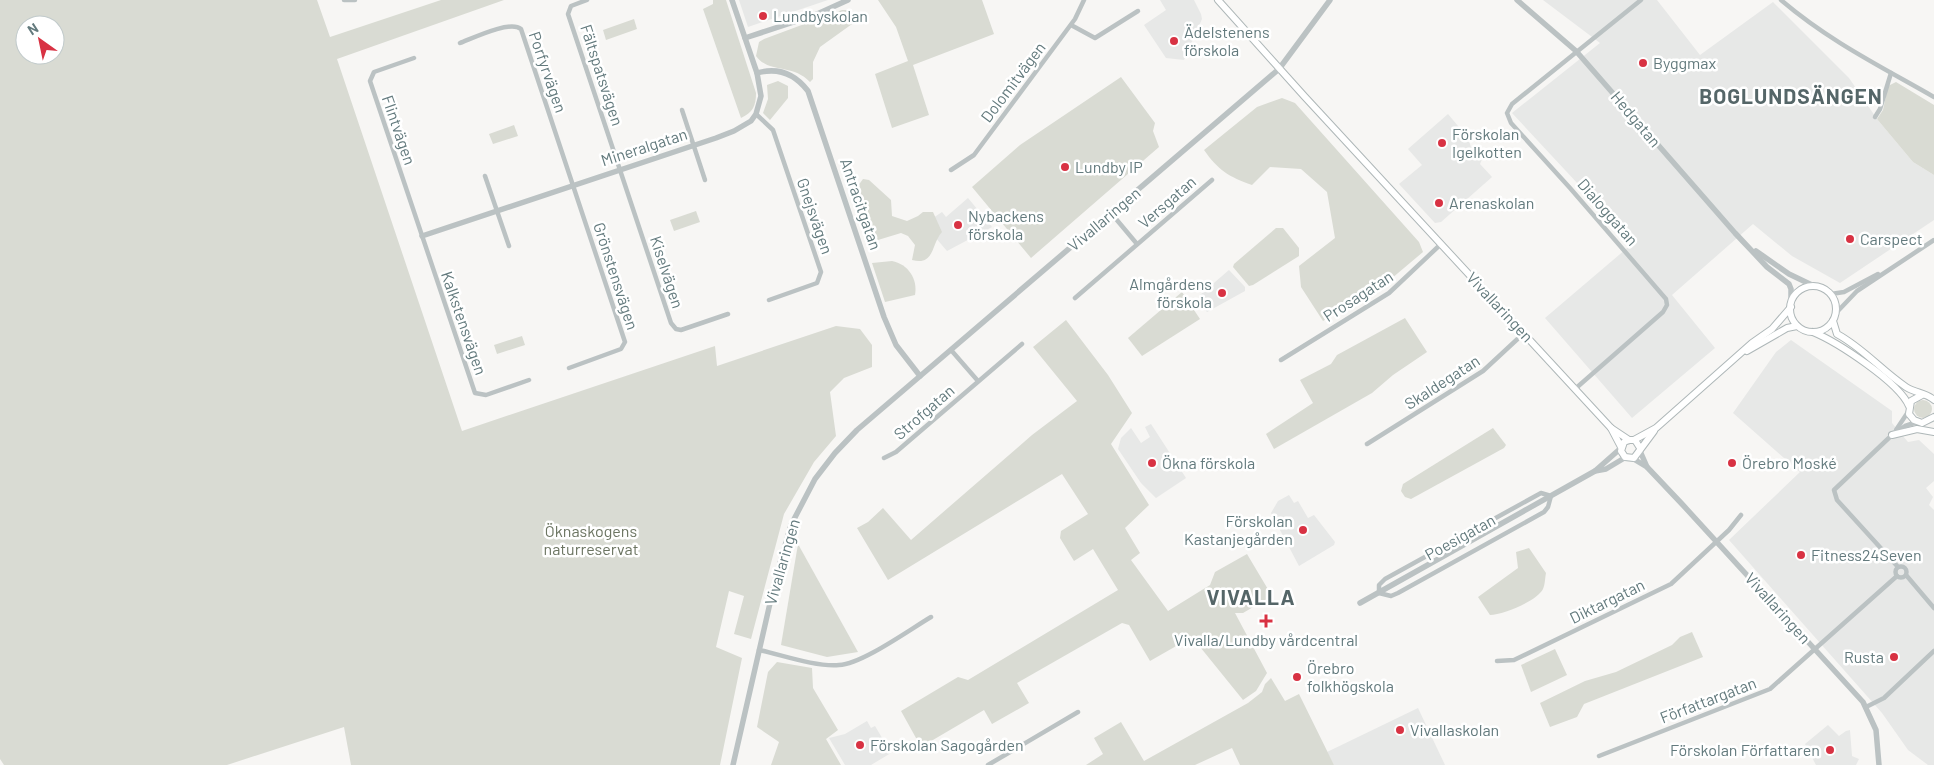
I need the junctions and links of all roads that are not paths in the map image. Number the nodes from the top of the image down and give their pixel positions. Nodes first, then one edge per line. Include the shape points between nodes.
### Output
1 (344, 0) edge
2 (355, 0) edge
3 (587, 0) edge
4 (732, 0) edge
5 (848, 0) edge
6 (1084, 0) edge
7 (1218, 0) edge
8 (1330, 0) edge
9 (1517, 0) edge
10 (1641, 0) edge
11 (1781, 0) edge
12 (1138, 11) dead end
13 (1071, 25) junction
14 (745, 38) junction
15 (460, 43) dead end
16 (1576, 51) junction
17 (414, 58) dead end
18 (1279, 69) junction
19 (756, 73) junction
20 (1891, 73) junction
21 (1934, 97) edge
22 (682, 110) dead end
23 (756, 114) junction
24 (1875, 117) dead end
25 (694, 145) junction
26 (620, 169) junction
27 (952, 170) dead end
28 (485, 176) dead end
29 (705, 180) dead end
30 (1212, 180) dead end
31 (573, 185) junction
32 (497, 210) junction
33 (1111, 213) junction
34 (422, 236) junction
35 (1934, 240) edge
36 (1137, 244) junction
37 (1441, 244) junction
38 (508, 246) dead end
39 (1748, 246) junction
40 (1884, 272) junction
41 (1814, 286) junction
42 (1831, 294) junction
43 (1075, 298) dead end
44 (769, 300) dead end
45 (1791, 305) junction
46 (1836, 313) junction
47 (728, 314) dead end
48 (1833, 321) junction
49 (1798, 326) junction
50 (1812, 332) junction
51 (1524, 333) junction
52 (1022, 344) dead end
53 (951, 350) junction
54 (1740, 355) junction
55 (1281, 360) dead end
56 (568, 368) dead end
57 (920, 376) junction
58 (529, 380) dead end
59 (978, 381) junction
60 (1575, 389) junction
61 (1928, 395) edge
62 (1934, 400) edge
63 (1909, 408) junction
64 (1934, 417) edge
65 (1917, 422) junction
66 (1927, 422) junction
67 (1934, 427) edge
68 (1611, 428) junction
69 (1656, 428) junction
70 (1934, 432) edge
71 (1892, 435) junction
72 (1631, 440) junction
73 (1367, 444) dead end
74 (1621, 448) junction
75 (1640, 449) junction
76 (884, 458) dead end
77 (1629, 458) junction
78 (1647, 467) junction
79 (1595, 471) junction
80 (1551, 496) junction
81 (1741, 515) dead end
82 (1716, 541) junction
83 (1898, 567) junction
84 (1906, 575) junction
85 (1897, 576) junction
86 (1379, 593) junction
87 (1360, 603) dead end
88 (1934, 608) edge
89 (931, 617) dead end
90 (1815, 649) junction
91 (759, 650) junction
92 (1934, 651) edge
93 (1497, 662) dead end
94 (1866, 708) junction
95 (1078, 712) dead end
96 (1599, 756) dead end
97 (733, 765) edge
98 (988, 765) edge
99 (1879, 765) edge

1 - 2 street
3 - 26 street, Fältspatsvägen via 572,6 568,14
4 - 14 street
5 - 14 street via 824,12
6 - 13 street, Dolomitvägen
7 - 18 main road
8 - 18 street
9 - 16 street, Hedgatan
10 - 16 street
11 - 20 street via 1821,32
12 - 13 street via 1095,38
13 - 27 street, Dolomitvägen via 974,155
14 - 19 street
15 - 31 street, Porfyrvägen via 508,26 521,29
16 - 39 street, Hedgatan
16 - 60 street, Dialoggatan via 1512,104 1507,113 1511,123 1654,283 1667,305
17 - 34 street, Flintvägen via 374,72 370,81
18 - 33 street, Vivallaringen
18 - 37 main road, Vivallaringen
19 - 23 street via 761,96
19 - 57 street, Antracitgatan via 765,70 786,72 808,91 884,317 896,345
20 - 21 street
20 - 24 street
22 - 25 street
23 - 25 street, Mineralgatan via 734,131
23 - 44 street, Gnejsvägen via 773,130 821,272 818,283
25 - 26 street, Mineralgatan
25 - 29 street
26 - 31 street, Mineralgatan
26 - 47 street, Kiselvägen via 673,326 681,330
28 - 32 street
30 - 36 street, Versgatan
31 - 32 street, Mineralgatan
31 - 56 street, Grönstensvägen via 625,342 621,349
32 - 34 street, Mineralgatan
32 - 38 street
33 - 36 street, Versgatan
33 - 53 street, Vivallaringen
34 - 58 street, Kalkstensvägen via 475,393 486,395
35 - 40 street
36 - 43 street, Versgatan
37 - 51 main road, Vivallaringen
37 - 55 street, Prosagatan via 1389,293
39 - 41 street, Hedgatan via 1789,274
39 - 45 street, Hedgatan via 1789,284
40 - 42 street via 1864,279 1844,292
40 - 46 street via 1849,297
41 - 42 main road
41 - 45 main road via 1800,290
42 - 46 main road
45 - 49 main road via 1792,318
45 - 54 main road via 1772,329
46 - 48 main road
48 - 50 main road via 1827,328
48 - 61 main road via 1837,334 1862,349 1907,388
49 - 50 main road
49 - 54 main road via 1787,328
50 - 63 main road via 1840,344 1892,386 1907,400
51 - 60 main road, Vivallaringen
51 - 73 street, Skaldegatan via 1483,371
52 - 59 street, Strofgatan
53 - 57 street, Vivallaringen
53 - 59 street, Strofgatan
54 - 69 main road
57 - 91 street, Vivallaringen via 845,442 806,493 783,547
59 - 76 street, Strofgatan via 896,452
60 - 68 main road, Vivallaringen
61 - 62 main road
61 - 63 main road via 1914,398
63 - 65 main road via 1911,418
63 - 71 street
64 - 66 main road
65 - 66 main road
65 - 71 street
66 - 67 main road
68 - 72 main road, Vivallaringen
68 - 74 main road, Vivallaringen
69 - 72 main road
69 - 75 main road
70 - 71 main road via 1917,429
71 - 83 street via 1835,487 1834,492 1837,500
72 - 74 main road via 1624,442
72 - 75 main road, Vivallaringen
74 - 77 main road, Vivallaringen
74 - 79 street, Poesigatan
75 - 77 main road
75 - 78 street, Vivallaringen
77 - 78 street, Vivallaringen
77 - 79 street, Poesigatan
78 - 82 street, Vivallaringen
79 - 80 street, Poesigatan
80 - 86 street, Poesigatan
80 - 86 street, Poesigatan via 1544,512 1398,593 1391,596
80 - 86 street, Poesigatan via 1536,494 1385,578 1379,585
81 - 82 street, Diktargatan
82 - 90 street, Vivallaringen
82 - 93 street, Diktargatan via 1666,586 1514,660
83 - 84 street via 1905,568
83 - 85 street
84 - 85 street via 1902,578
84 - 88 street
85 - 90 street, Författargatan
86 - 87 street, Poesigatan
89 - 91 street via 860,658 840,665
90 - 94 street, Vivallaringen
90 - 96 street, Författargatan via 1764,692
91 - 97 street, Vivallaringen
92 - 94 street via 1884,698
94 - 99 street, Vivallaringen via 1876,730
95 - 98 street

